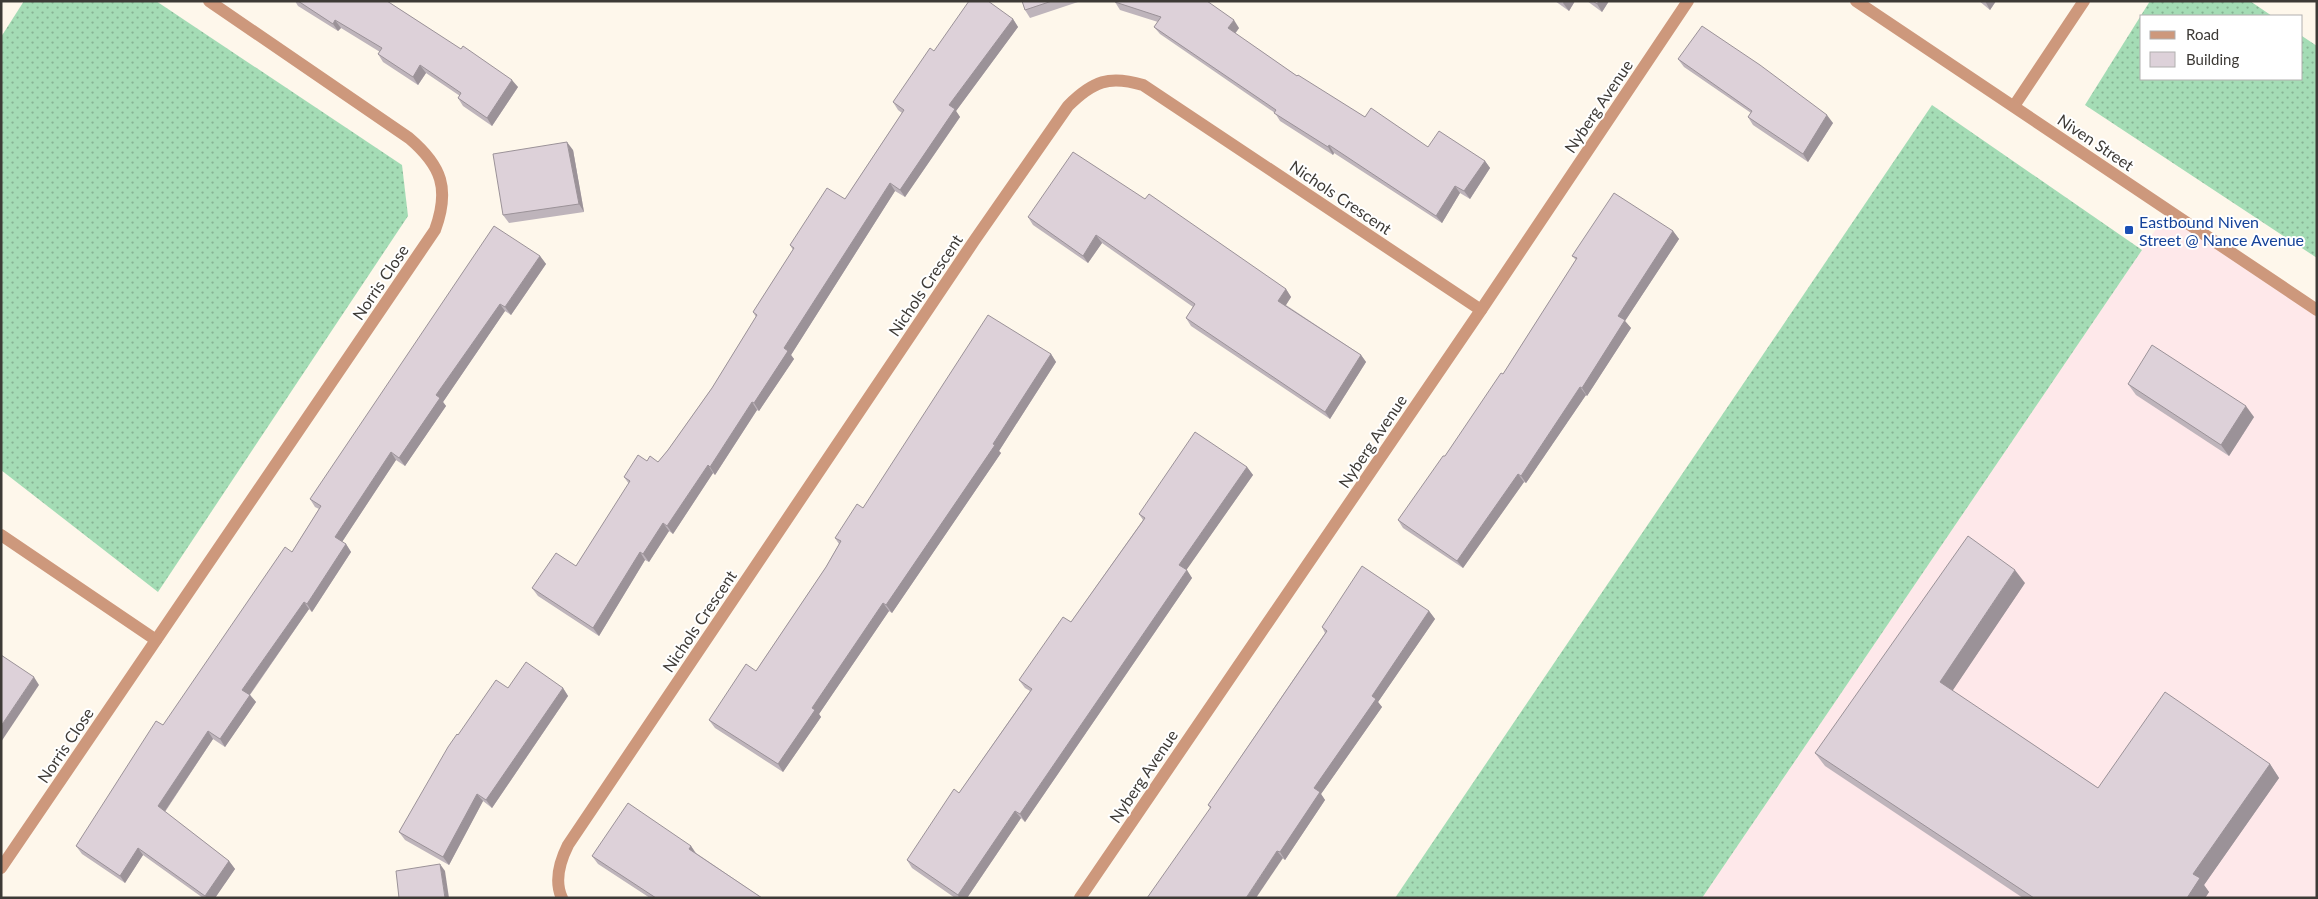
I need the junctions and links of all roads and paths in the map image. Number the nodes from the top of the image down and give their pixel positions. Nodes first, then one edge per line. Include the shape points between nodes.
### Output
1 (209, 1) edge
2 (1688, 1) edge
3 (1856, 1) edge
4 (2084, 1) edge
5 (2014, 106) junction
6 (1481, 310) junction
7 (2317, 310) edge
8 (1, 535) edge
9 (156, 640) junction
10 (1, 868) edge
11 (562, 898) edge
12 (1080, 898) edge

1 - 9 street, Norris Close via 424,150 435,166 444,199 435,230
2 - 6 street, Nyberg Avenue
3 - 5 street, Niven Street
4 - 5 street
5 - 7 street, Niven Street
6 - 11 street, Nichols Crescent via 1143,85 1124,80 1094,84 1068,106 974,241 568,845 558,875
6 - 12 street, Nyberg Avenue
8 - 9 street
9 - 10 street, Norris Close

